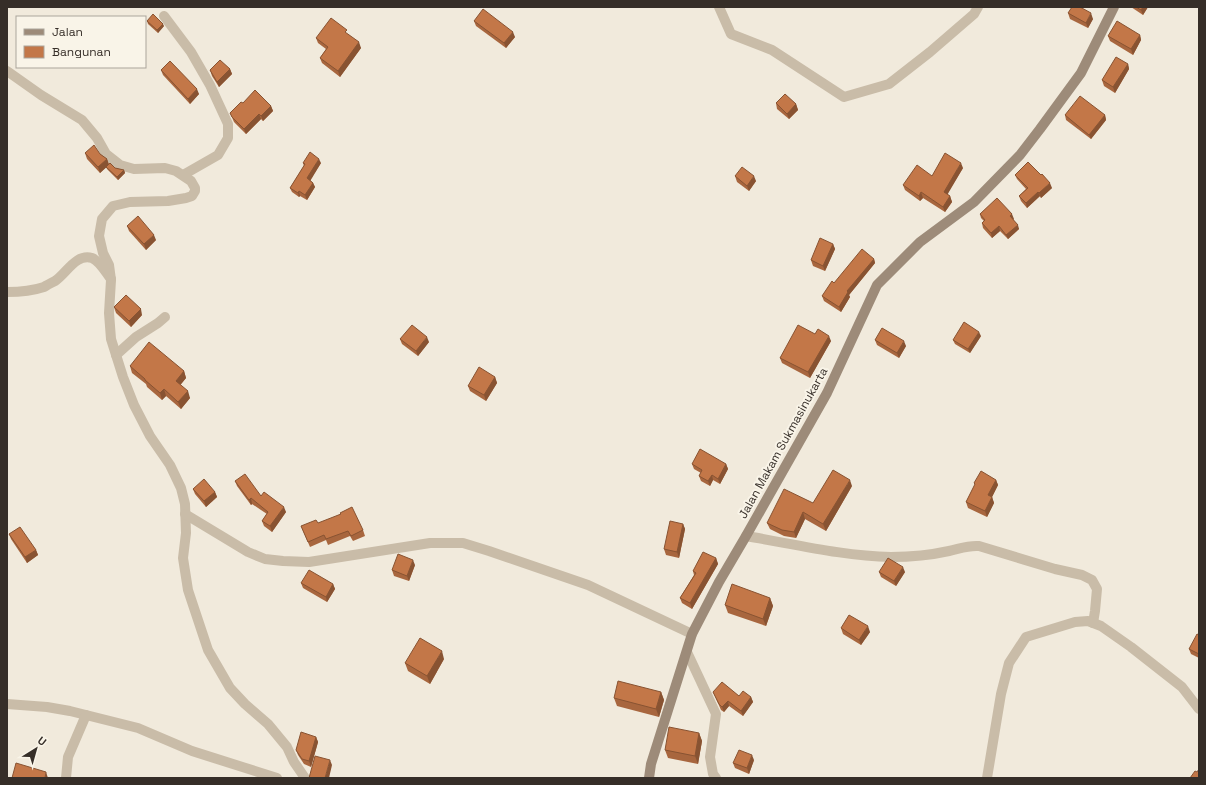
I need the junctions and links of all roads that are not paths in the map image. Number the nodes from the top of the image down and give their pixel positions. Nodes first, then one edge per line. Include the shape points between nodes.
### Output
1 (719, 7) edge
2 (978, 7) edge
3 (1114, 7) edge
4 (164, 16) dead end
5 (7, 71) edge
6 (183, 175) junction
7 (111, 280) junction
8 (7, 292) edge
9 (165, 317) dead end
10 (116, 355) junction
11 (185, 514) junction
12 (746, 536) junction
13 (1092, 623) junction
14 (692, 634) junction
15 (688, 652) junction
16 (7, 704) edge
17 (1199, 709) edge
18 (86, 714) junction
19 (66, 778) edge
20 (277, 778) edge
21 (305, 778) edge
22 (649, 778) edge
23 (716, 778) edge
24 (986, 778) edge

1 - 2 street via 731,34 772,50 844,97 889,84 974,14
3 - 12 street, Jalan Makam Sukmasinukarta via 1080,73 1020,155 974,202 920,242 877,284 827,393
4 - 6 street via 191,52 228,124 228,138 218,155
5 - 6 street via 82,120 98,138 106,154 120,165 134,169 165,168
6 - 7 street via 195,188 192,196 113,206 102,219 100,236
7 - 8 street via 96,260 85,258 75,262 55,281 43,287
7 - 10 street via 108,313
9 - 10 street
10 - 11 street via 134,405 181,488
11 - 14 street via 248,552 265,559 283,561 309,562 430,543 463,543 588,584
11 - 21 street via 183,558 187,583 208,650 230,688 268,724 287,747
12 - 13 street via 847,553 892,557 979,546 1092,580 1097,589
12 - 14 street, Jalan Makam Sukmasinukarta
13 - 17 street via 1101,626 1131,647 1182,687
13 - 24 street via 1075,622 1026,637 1017,650 1009,663 1001,694
14 - 15 street, Jalan Makam Sukmasinukarta
15 - 22 street, Jalan Makam Sukmasinukarta via 651,764
15 - 23 street via 716,714 710,757
16 - 18 street via 47,707
18 - 19 street via 68,757
18 - 20 street via 138,728 192,751

